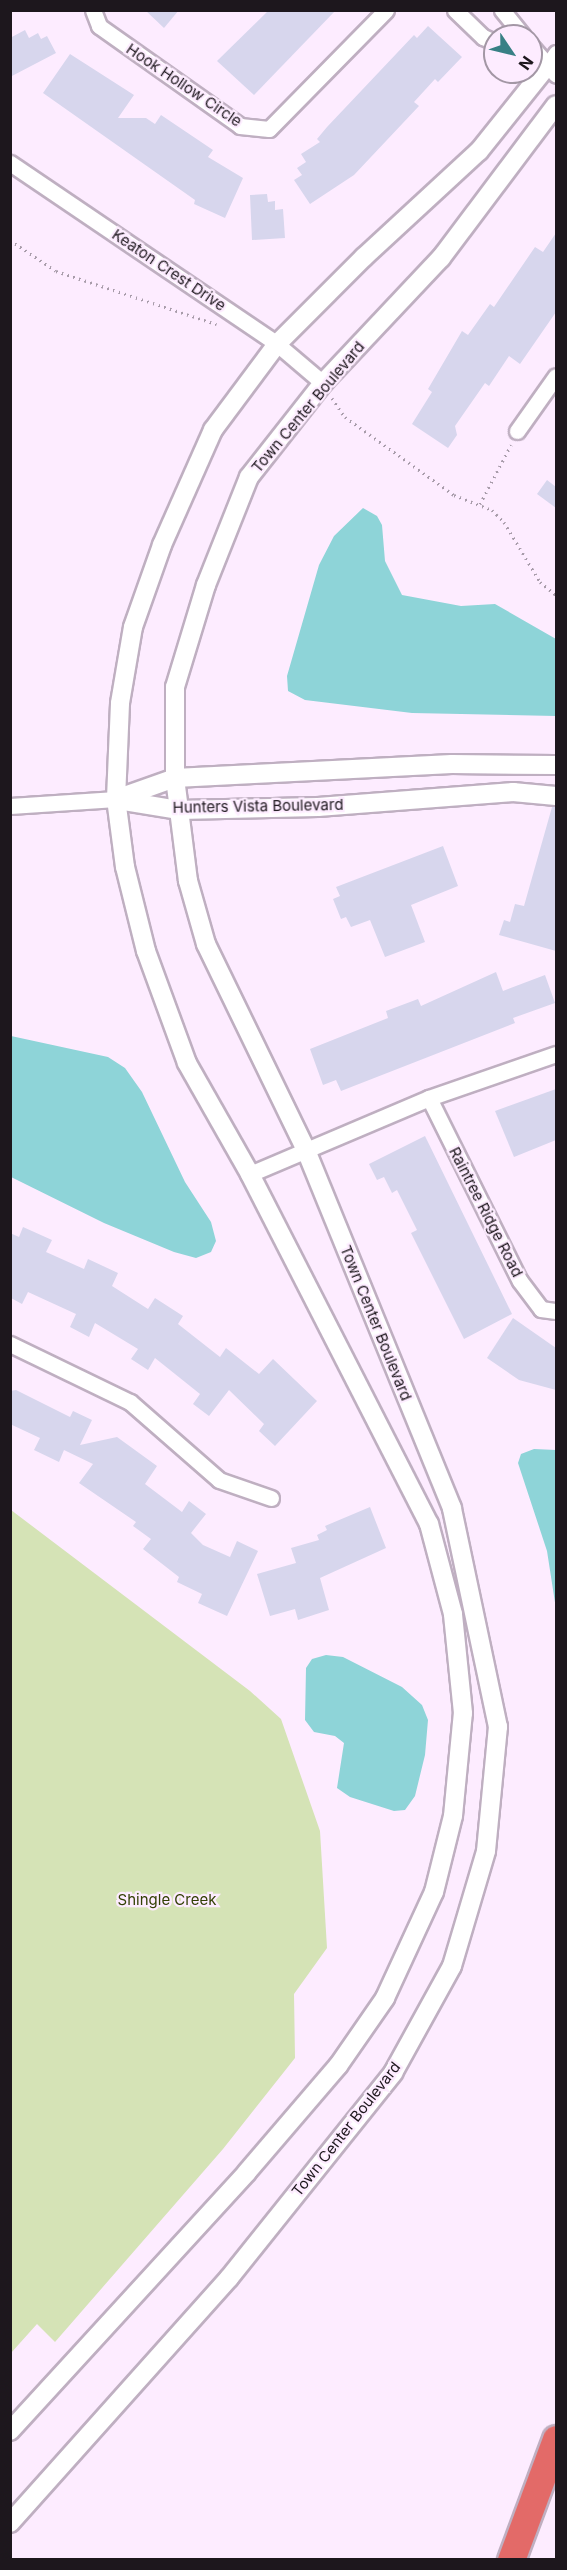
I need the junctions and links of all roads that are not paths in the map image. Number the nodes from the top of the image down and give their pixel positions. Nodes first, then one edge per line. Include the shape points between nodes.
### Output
1 (93, 10) edge
2 (386, 10) edge
3 (455, 10) edge
4 (502, 10) edge
5 (513, 24) edge
6 (483, 37) edge
7 (548, 63) edge
8 (556, 105) edge
9 (10, 163) edge
10 (277, 344) junction
11 (555, 382) edge
12 (323, 383) junction
13 (517, 431) road end
14 (556, 765) edge
15 (175, 778) junction
16 (556, 796) edge
17 (116, 799) junction
18 (10, 806) edge
19 (179, 810) junction
20 (556, 1054) edge
21 (429, 1098) junction
22 (305, 1148) junction
23 (250, 1173) junction
24 (556, 1311) edge
25 (10, 1344) edge
26 (272, 1498) dead end
27 (10, 2432) edge
28 (556, 2439) edge
29 (10, 2523) edge
30 (511, 2559) edge

1 - 2 street, Hook Hollow Circle via 99,26 240,126 268,129
3 - 6 street
4 - 5 street
7 - 10 street via 479,151
8 - 12 street, Town Center Boulevard via 441,258
9 - 10 street, Keaton Crest Drive
10 - 12 street, Keaton Crest Drive
10 - 17 street via 213,430 162,545 133,627 120,703
11 - 13 street
12 - 15 street, Town Center Boulevard via 249,477 206,585 175,687
14 - 15 street, Hunters Vista Boulevard via 452,764
15 - 17 street, Hunters Vista Boulevard
15 - 19 street, Town Center Boulevard
16 - 19 street, Hunters Vista Boulevard via 513,792 318,807
17 - 18 street
17 - 19 street, Hunters Vista Boulevard
17 - 23 street via 124,867 146,951 187,1063
19 - 22 street, Town Center Boulevard via 188,880 206,944
20 - 21 street
21 - 22 street
21 - 24 street, Raintree Ridge Road via 520,1281 542,1309
22 - 23 street
22 - 29 street, Town Center Boulevard via 452,1508 498,1727 486,1851 453,1966 393,2073 228,2278
23 - 27 street via 429,1524 453,1614 463,1713 453,1816 434,1892 386,1998 338,2066
25 - 26 street via 130,1402 219,1480
28 - 30 highway

